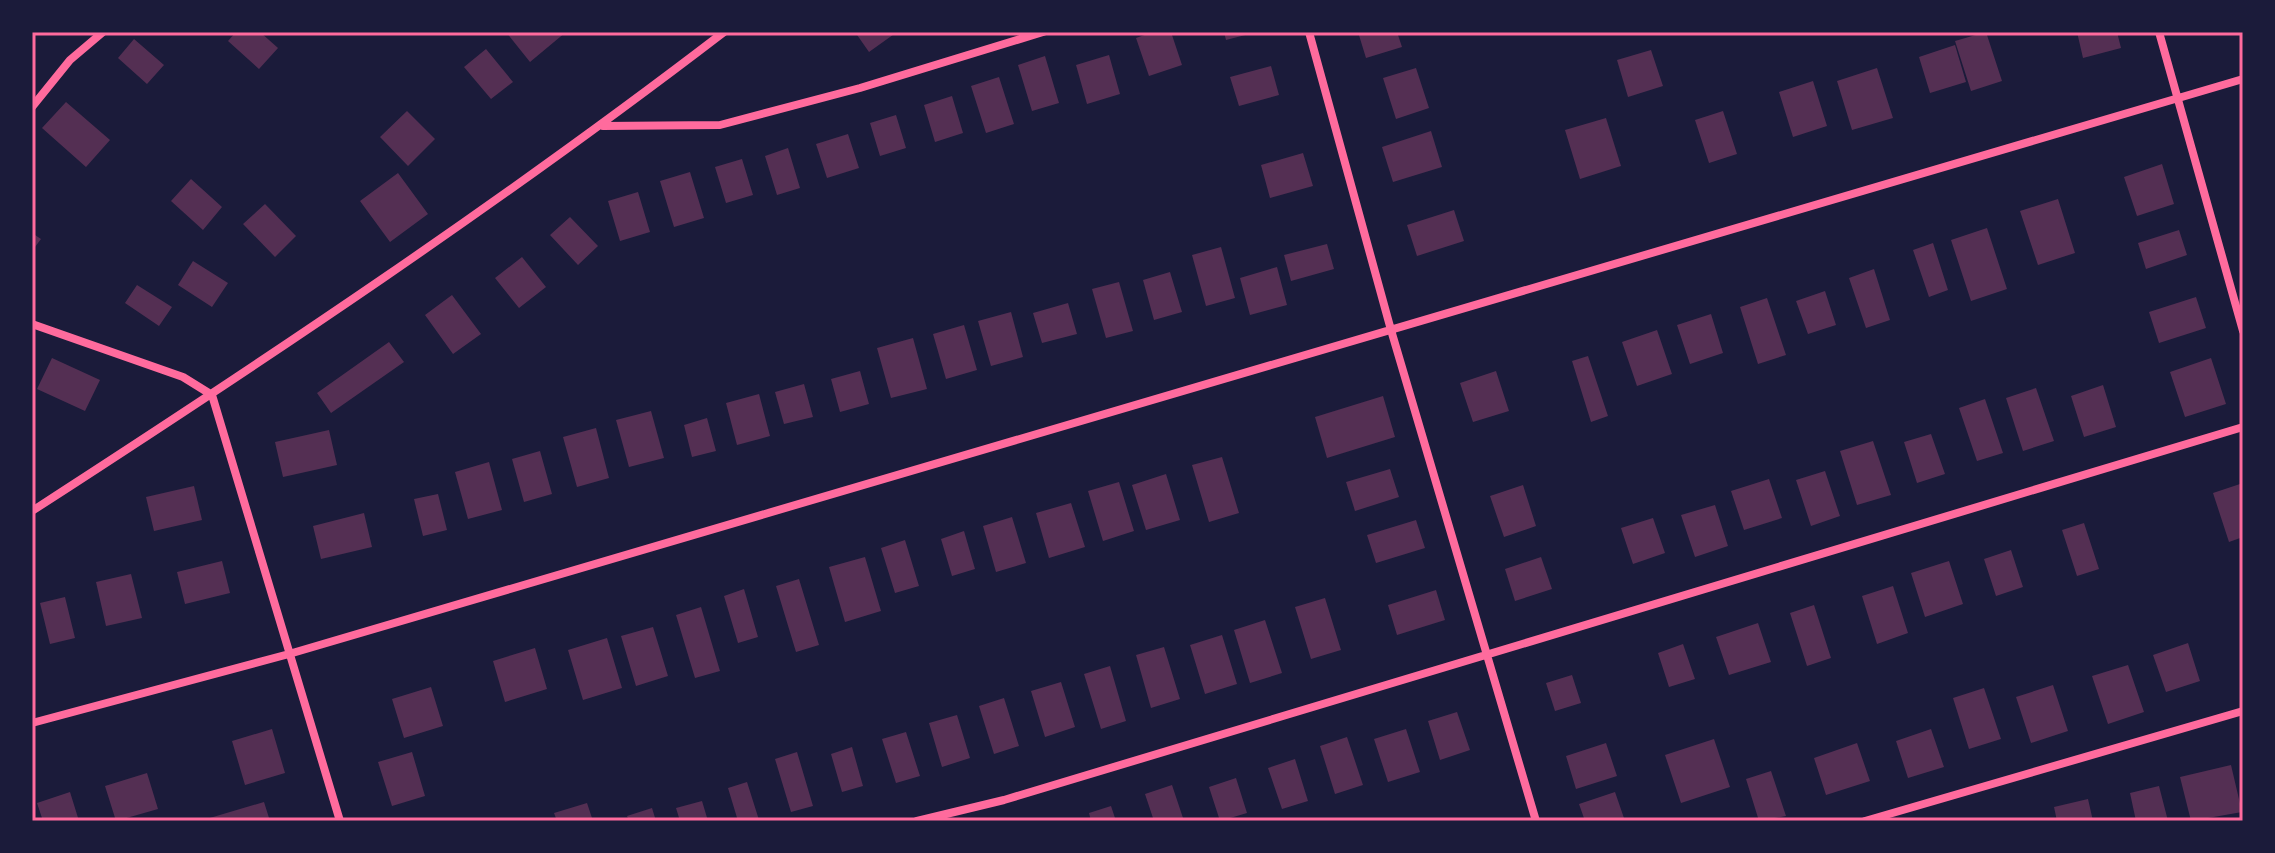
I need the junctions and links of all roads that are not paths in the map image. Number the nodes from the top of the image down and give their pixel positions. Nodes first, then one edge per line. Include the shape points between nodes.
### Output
1 (103, 32) edge
2 (724, 32) edge
3 (1043, 32) edge
4 (1309, 32) edge
5 (2159, 32) edge
6 (2243, 79) edge
7 (2177, 97) junction
8 (32, 107) edge
9 (602, 126) junction
10 (32, 324) edge
11 (1391, 330) junction
12 (2243, 331) edge
13 (212, 395) junction
14 (2243, 427) edge
15 (32, 511) edge
16 (1484, 653) junction
17 (289, 654) junction
18 (2243, 711) edge
19 (32, 723) edge
20 (340, 821) edge
21 (917, 821) edge
22 (1536, 821) edge
23 (1865, 821) edge

1 - 8 street via 70,60
2 - 9 street
3 - 9 street via 720,125
4 - 11 street
5 - 7 street
6 - 7 street
7 - 11 street
7 - 12 street
9 - 13 street
10 - 13 street via 183,377
11 - 16 street
11 - 17 street
13 - 15 street
13 - 17 street
14 - 16 street
16 - 21 street via 1004,800
16 - 22 street
17 - 19 street
17 - 20 street
18 - 23 street

